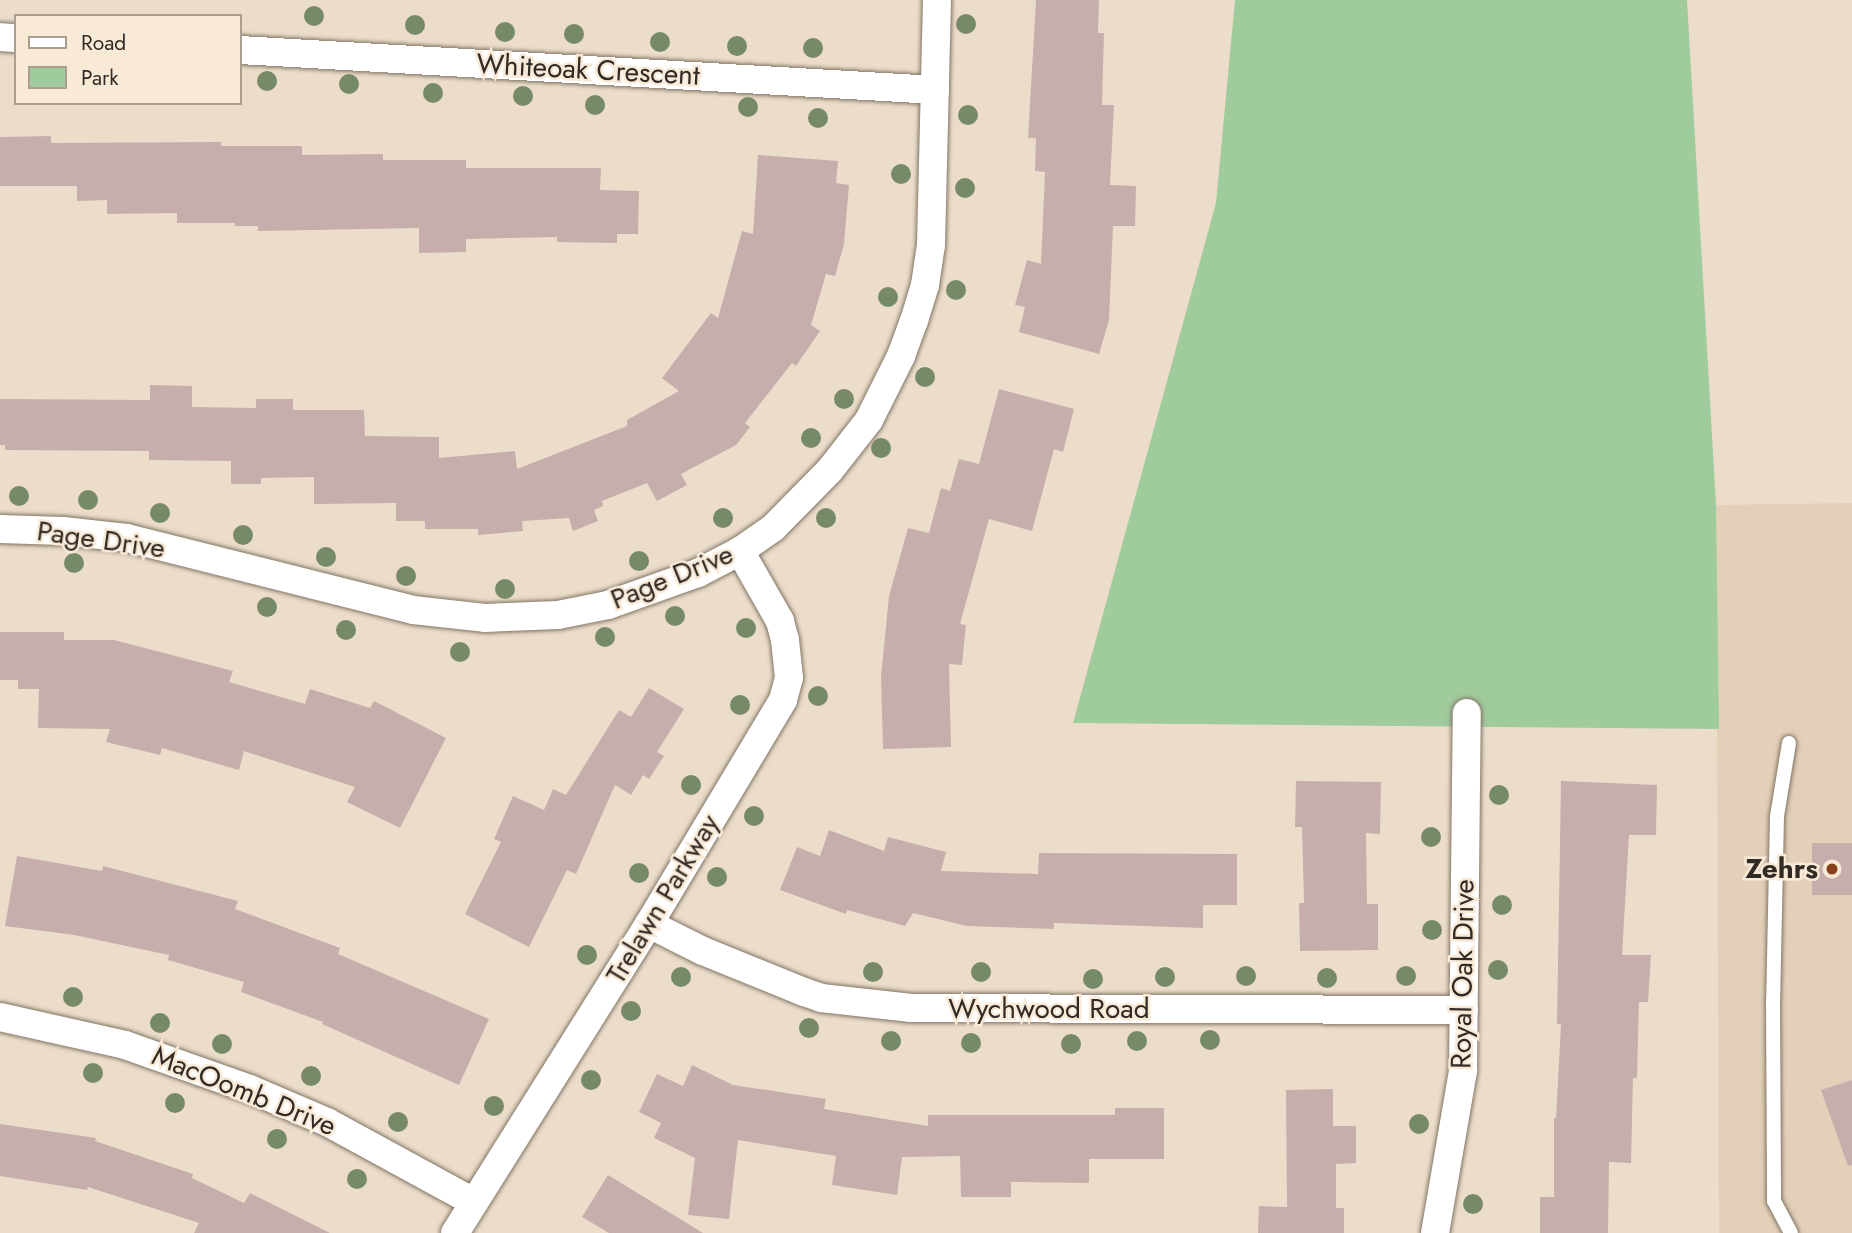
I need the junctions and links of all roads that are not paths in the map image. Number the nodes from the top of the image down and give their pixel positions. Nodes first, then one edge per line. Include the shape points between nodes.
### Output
1 (937, 0) edge
2 (242, 50) edge
3 (935, 90) junction
4 (0, 529) edge
5 (740, 551) junction
6 (1467, 713) dead end
7 (1789, 743) dead end
8 (649, 924) junction
9 (1464, 1010) junction
10 (0, 1017) edge
11 (474, 1202) junction
12 (455, 1233) edge
13 (1435, 1233) edge
14 (1791, 1233) edge

1 - 3 street, Page Drive
2 - 3 street, Whiteoak Crescent
3 - 5 street, Page Drive via 931,244 925,285 901,356 869,420 830,470 773,528
4 - 5 street, Page Drive via 127,538 412,610 485,618 558,615 608,605 687,578
5 - 8 street, Trelawn Parkway via 780,621 789,659 783,701
6 - 9 street, Royal Oak Drive
7 - 14 lane via 1777,816 1773,1000 1774,1201
8 - 9 street, Wychwood Road via 713,956 804,992 875,1004 982,1010
8 - 11 street, Trelawn Parkway
9 - 13 street, Royal Oak Drive via 1463,1071
10 - 11 street, MacOomb Drive via 125,1045 250,1089 327,1122
11 - 12 street, Trelawn Parkway

